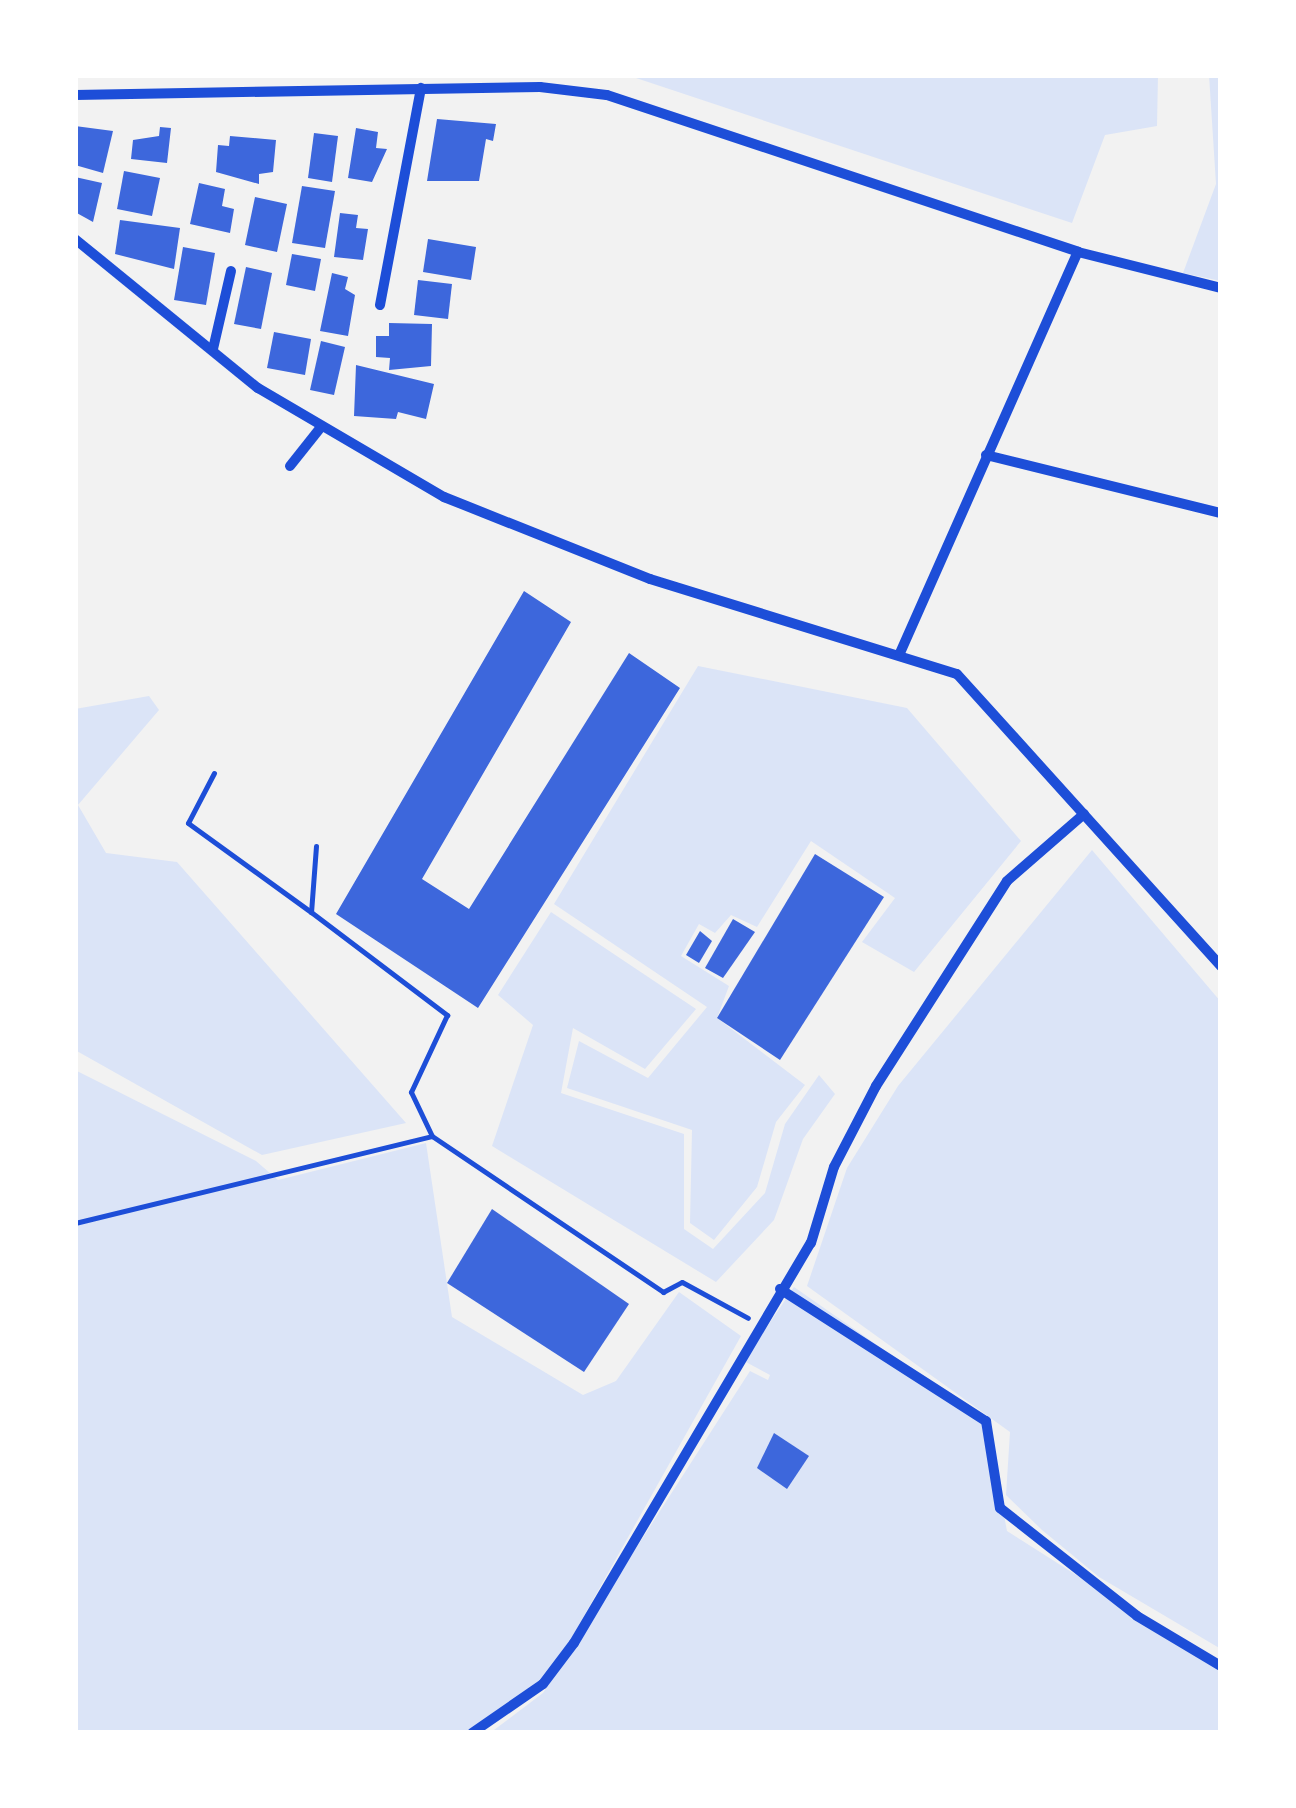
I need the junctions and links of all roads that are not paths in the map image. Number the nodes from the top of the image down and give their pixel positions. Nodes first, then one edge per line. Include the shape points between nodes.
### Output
1 (421, 88) junction
2 (75, 94) edge
3 (75, 239) edge
4 (1078, 252) junction
5 (231, 271) dead end
6 (1221, 288) edge
7 (380, 304) dead end
8 (213, 349) junction
9 (322, 427) junction
10 (986, 455) junction
11 (290, 466) dead end
12 (1221, 513) edge
13 (900, 653) junction
14 (1084, 814) junction
15 (1221, 966) edge
16 (780, 1289) junction
17 (1221, 1666) edge
18 (472, 1733) edge

1 - 2 street
1 - 4 street via 540,86 607,94
1 - 7 street
3 - 8 street
4 - 6 street
4 - 10 street
5 - 8 street
8 - 9 street via 258,388
9 - 11 street
9 - 13 street via 444,497 530,535 650,579
10 - 12 street
10 - 13 street
13 - 14 street via 956,674
14 - 15 street
14 - 16 street via 1007,881 876,1086 834,1167 811,1244
16 - 17 street via 986,1421 1000,1508 1137,1616
16 - 18 street via 574,1642 543,1684

